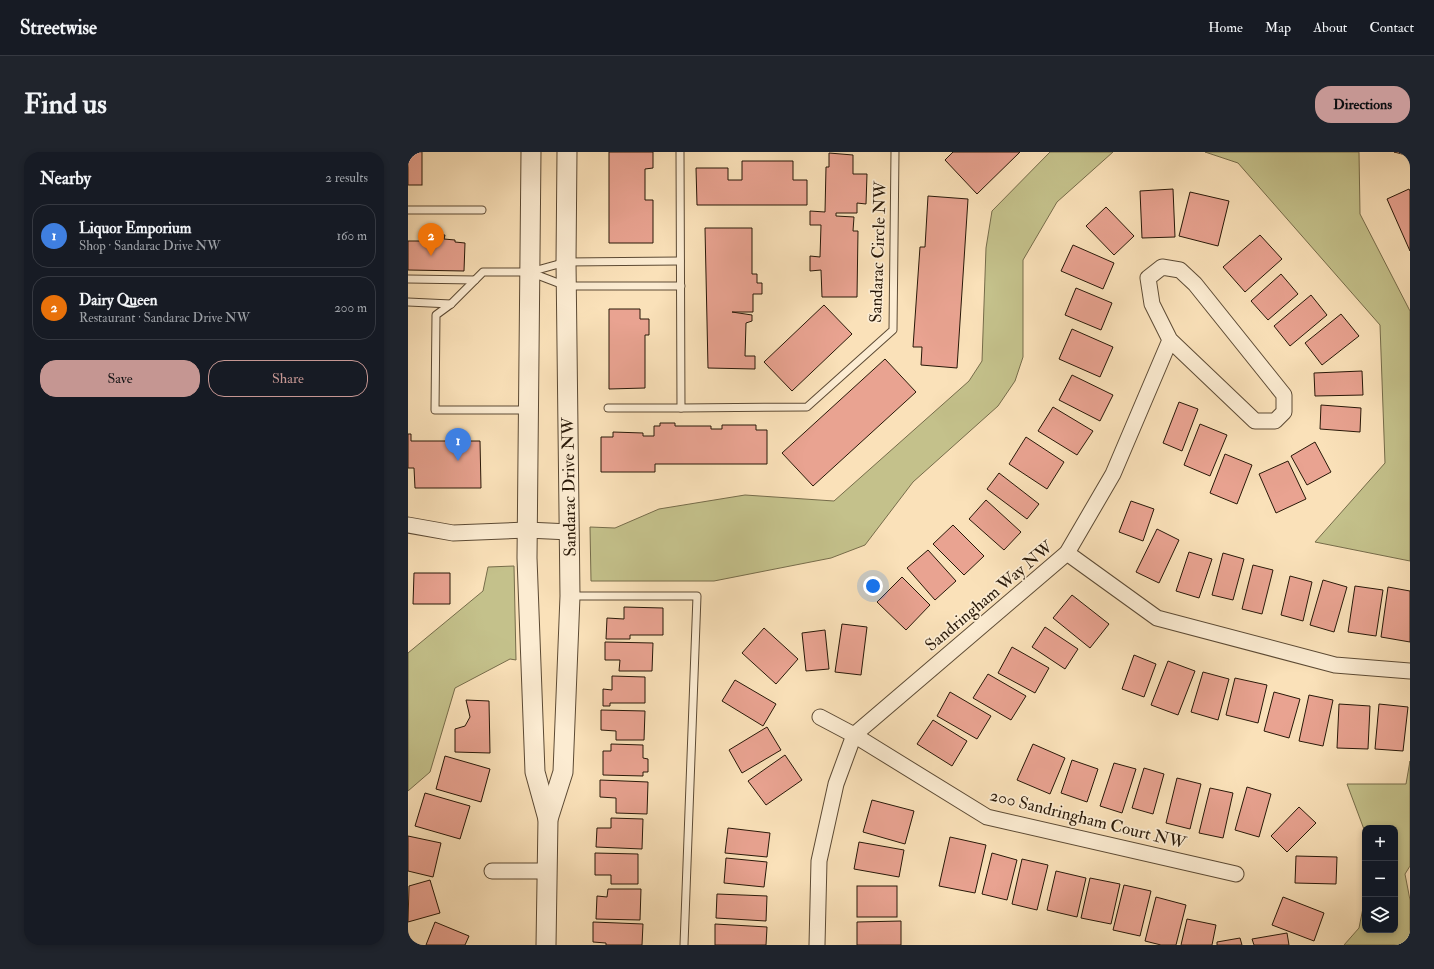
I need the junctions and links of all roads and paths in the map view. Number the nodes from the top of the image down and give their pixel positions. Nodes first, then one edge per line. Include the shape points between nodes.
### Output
1 (531, 152) edge
2 (567, 152) edge
3 (680, 152) edge
4 (896, 152) edge
5 (408, 210) edge
6 (482, 210) dead end
7 (680, 261) junction
8 (566, 262) junction
9 (530, 272) junction
10 (408, 279) edge
11 (474, 280) junction
12 (566, 286) junction
13 (681, 286) junction
14 (408, 302) edge
15 (451, 304) junction
16 (1170, 340) junction
17 (608, 408) dead end
18 (681, 408) junction
19 (528, 410) junction
20 (408, 525) edge
21 (527, 530) junction
22 (570, 532) junction
23 (1067, 554) junction
24 (570, 596) junction
25 (1410, 671) edge
26 (820, 717) dead end
27 (854, 736) junction
28 (548, 819) junction
29 (492, 871) dead end
30 (547, 872) junction
31 (1236, 874) dead end
32 (546, 945) edge
33 (684, 945) edge
34 (817, 945) edge

1 - 9 street, Sandarac Drive NW
2 - 8 street, Sandarac Drive NW
3 - 7 lane
4 - 18 lane, Sandarac Circle NW via 893,330 807,407
5 - 6 lane
7 - 8 lane
7 - 13 lane
8 - 9 lane
8 - 12 street, Sandarac Drive NW
9 - 11 lane via 483,272
9 - 12 lane
9 - 19 street, Sandarac Drive NW
10 - 11 lane
11 - 15 lane
12 - 13 lane
12 - 22 street, Sandarac Drive NW
13 - 18 lane
14 - 15 lane
15 - 19 lane via 436,315 435,410
16 - 16 street via 1255,420 1275,421 1284,412 1284,395 1195,284 1180,270 1162,267 1148,278 1152,304
16 - 23 street via 1113,474
17 - 18 lane, Sandarac Circle NW
19 - 21 street, Sandarac Drive NW
20 - 21 street via 453,533
21 - 22 street
21 - 28 street, Sandarac Drive NW via 535,772
22 - 24 street, Sandarac Drive NW
23 - 25 street, Sandringham Way NW via 1156,618 1335,665
23 - 27 street, Sandringham Way NW
24 - 28 street, Sandarac Drive NW via 564,772
24 - 33 lane via 697,596
26 - 27 street, 200 Sandringham Court NW
27 - 31 street, 200 Sandringham Court NW via 988,817
27 - 34 street, Sandringham Way NW via 836,784 819,861
28 - 30 street, Sandarac Drive NW
29 - 30 street
30 - 32 street, Sandarac Drive NW

